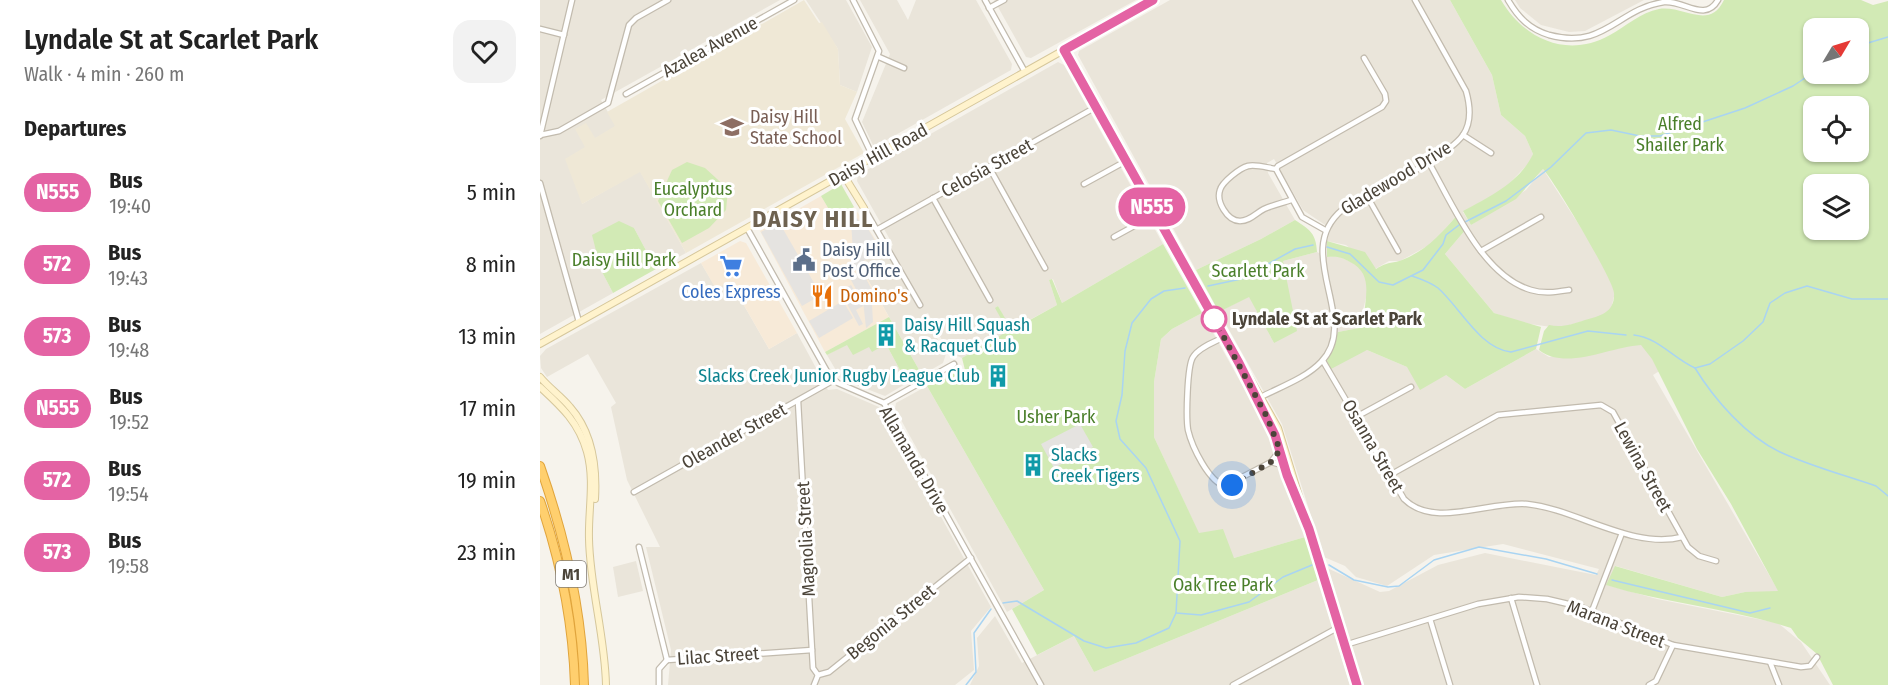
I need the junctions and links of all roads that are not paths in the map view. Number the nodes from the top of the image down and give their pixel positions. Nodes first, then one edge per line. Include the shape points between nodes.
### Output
1 (572, 0) edge
2 (668, 0) edge
3 (794, 0) edge
4 (853, 0) edge
5 (985, 0) edge
6 (1004, 0) edge
7 (1153, 0) edge
8 (1415, 0) edge
9 (1508, 0) edge
10 (1664, 0) edge
11 (1718, 0) edge
12 (990, 8) junction
13 (540, 29) edge
14 (564, 35) junction
15 (1064, 50) junction
16 (879, 57) junction
17 (1364, 58) dead end
18 (904, 68) dead end
19 (1025, 72) junction
20 (626, 94) dead end
21 (1096, 107) junction
22 (540, 135) edge
23 (1462, 135) junction
24 (1491, 153) dead end
25 (873, 157) junction
26 (1126, 161) junction
27 (1428, 161) junction
28 (988, 167) junction
29 (1276, 169) junction
30 (843, 174) junction
31 (540, 183) edge
32 (1084, 184) dead end
33 (1367, 196) junction
34 (933, 198) junction
35 (1291, 200) junction
36 (864, 208) joint
37 (1156, 214) junction
38 (1541, 217) dead end
39 (747, 228) junction
40 (878, 229) junction
41 (1325, 230) junction
42 (1114, 237) dead end
43 (1398, 251) dead end
44 (1481, 251) junction
45 (1045, 268) dead end
46 (1569, 290) dead end
47 (990, 300) dead end
48 (920, 305) dead end
49 (579, 322) junction
50 (1224, 337) junction
51 (540, 344) edge
52 (1323, 361) junction
53 (954, 364) dead end
54 (540, 377) edge
55 (834, 380) junction
56 (540, 387) edge
57 (1411, 387) dead end
58 (1259, 399) junction
59 (798, 401) junction
60 (884, 403) junction
61 (1356, 417) junction
62 (1280, 450) junction
63 (1271, 462) junction
64 (540, 466) edge
65 (1285, 466) junction
66 (1390, 475) junction
67 (634, 492) dead end
68 (540, 501) edge
69 (1309, 529) junction
70 (1622, 533) junction
71 (1682, 537) junction
72 (639, 547) dead end
73 (591, 554) junction
74 (971, 558) junction
75 (1716, 561) dead end
76 (1511, 598) junction
77 (1592, 611) junction
78 (1431, 620) junction
79 (1339, 627) junction
80 (1345, 645) junction
81 (1673, 645) junction
82 (812, 650) junction
83 (1817, 657) dead end
84 (667, 660) junction
85 (1770, 662) junction
86 (818, 675) junction
87 (1656, 681) junction
88 (1039, 684) edge
89 (575, 685) edge
90 (584, 685) edge
91 (606, 685) edge
92 (659, 685) edge
93 (814, 685) edge
94 (1233, 685) edge
95 (1357, 685) edge
96 (1450, 685) edge
97 (1537, 685) edge
98 (1650, 685) edge
99 (1661, 685) edge
100 (1779, 685) edge

1 - 14 street
2 - 22 street via 629,25 608,103 559,131
3 - 20 street, Azalea Avenue
4 - 16 street via 878,44
5 - 12 street
6 - 12 street
7 - 15 street, Daisy Hill Road
8 - 23 street, Gladewood Drive via 1466,91 1469,115
9 - 10 street via 1527,25 1566,39 1594,36
10 - 11 street via 1703,11 1714,7
12 - 19 street
13 - 14 street
14 - 22 street
15 - 19 street, Daisy Hill Road
15 - 21 street
16 - 18 street
16 - 25 street via 855,120
17 - 29 street via 1386,101
19 - 25 street, Daisy Hill Road
21 - 26 street
21 - 28 street, Celosia Street
23 - 24 street
23 - 27 street, Gladewood Drive
25 - 30 street, Daisy Hill Road
26 - 32 street
26 - 37 street
27 - 33 street, Gladewood Drive
27 - 44 street
28 - 34 street, Celosia Street
28 - 45 street
29 - 35 street
29 - 35 street via 1254,165 1243,168 1223,184 1221,204 1236,221 1244,221
30 - 36 street
30 - 39 street, Daisy Hill Road
31 - 49 street
33 - 41 street, Gladewood Drive via 1342,210
33 - 43 street
34 - 40 street, Celosia Street
34 - 47 street
35 - 41 street via 1302,216
36 - 40 street
37 - 42 street
37 - 50 street
38 - 44 street
39 - 49 street, Daisy Hill Road
39 - 55 street
40 - 48 street
41 - 52 street, Gladewood Drive via 1322,251 1334,321
44 - 46 street via 1504,276 1520,286 1548,292
49 - 51 street, Daisy Hill Road
50 - 58 street
50 - 63 street via 1196,353 1191,362 1188,431 1218,484 1232,485
52 - 58 street
52 - 61 street, Osanna Street
53 - 60 street
54 - 73 street via 572,409 589,440 596,485
55 - 59 street, Oleander Street
55 - 60 street, Allamanda Drive
56 - 73 street via 567,411 587,453
57 - 61 street
58 - 62 street
58 - 69 street via 1280,435
59 - 67 street, Oleander Street
59 - 82 street, Magnolia Street
60 - 74 street, Allamanda Drive
61 - 66 street, Osanna Street
62 - 63 street
62 - 65 street
63 - 65 street
64 - 90 highway, M1 via 560,523 577,601
65 - 69 street
66 - 70 street, Osanna Street via 1404,500 1430,514 1528,504 1559,510
66 - 71 street, Lewina Street via 1498,415 1601,405 1612,412
68 - 89 highway, M1 via 566,603
69 - 79 street
70 - 71 street, Osanna Street via 1670,541
70 - 77 street
71 - 75 street, Lewina Street via 1693,552
72 - 84 street, Lilac Street
73 - 91 street
74 - 86 street, Begonia Street via 829,672
74 - 88 street, Allamanda Drive
76 - 77 street, Marana Street via 1546,599
76 - 78 street, Marana Street
76 - 97 street
77 - 81 street, Marana Street
78 - 80 street, Marana Street
78 - 96 street
79 - 80 street
79 - 94 street
80 - 95 street
81 - 85 street, Marana Street
81 - 87 street
82 - 84 street, Lilac Street
82 - 86 street, Magnolia Street via 813,668
83 - 85 street, Marana Street via 1810,666 1801,667
84 - 92 street via 659,669
85 - 100 street
86 - 93 street
87 - 98 street
87 - 99 street

